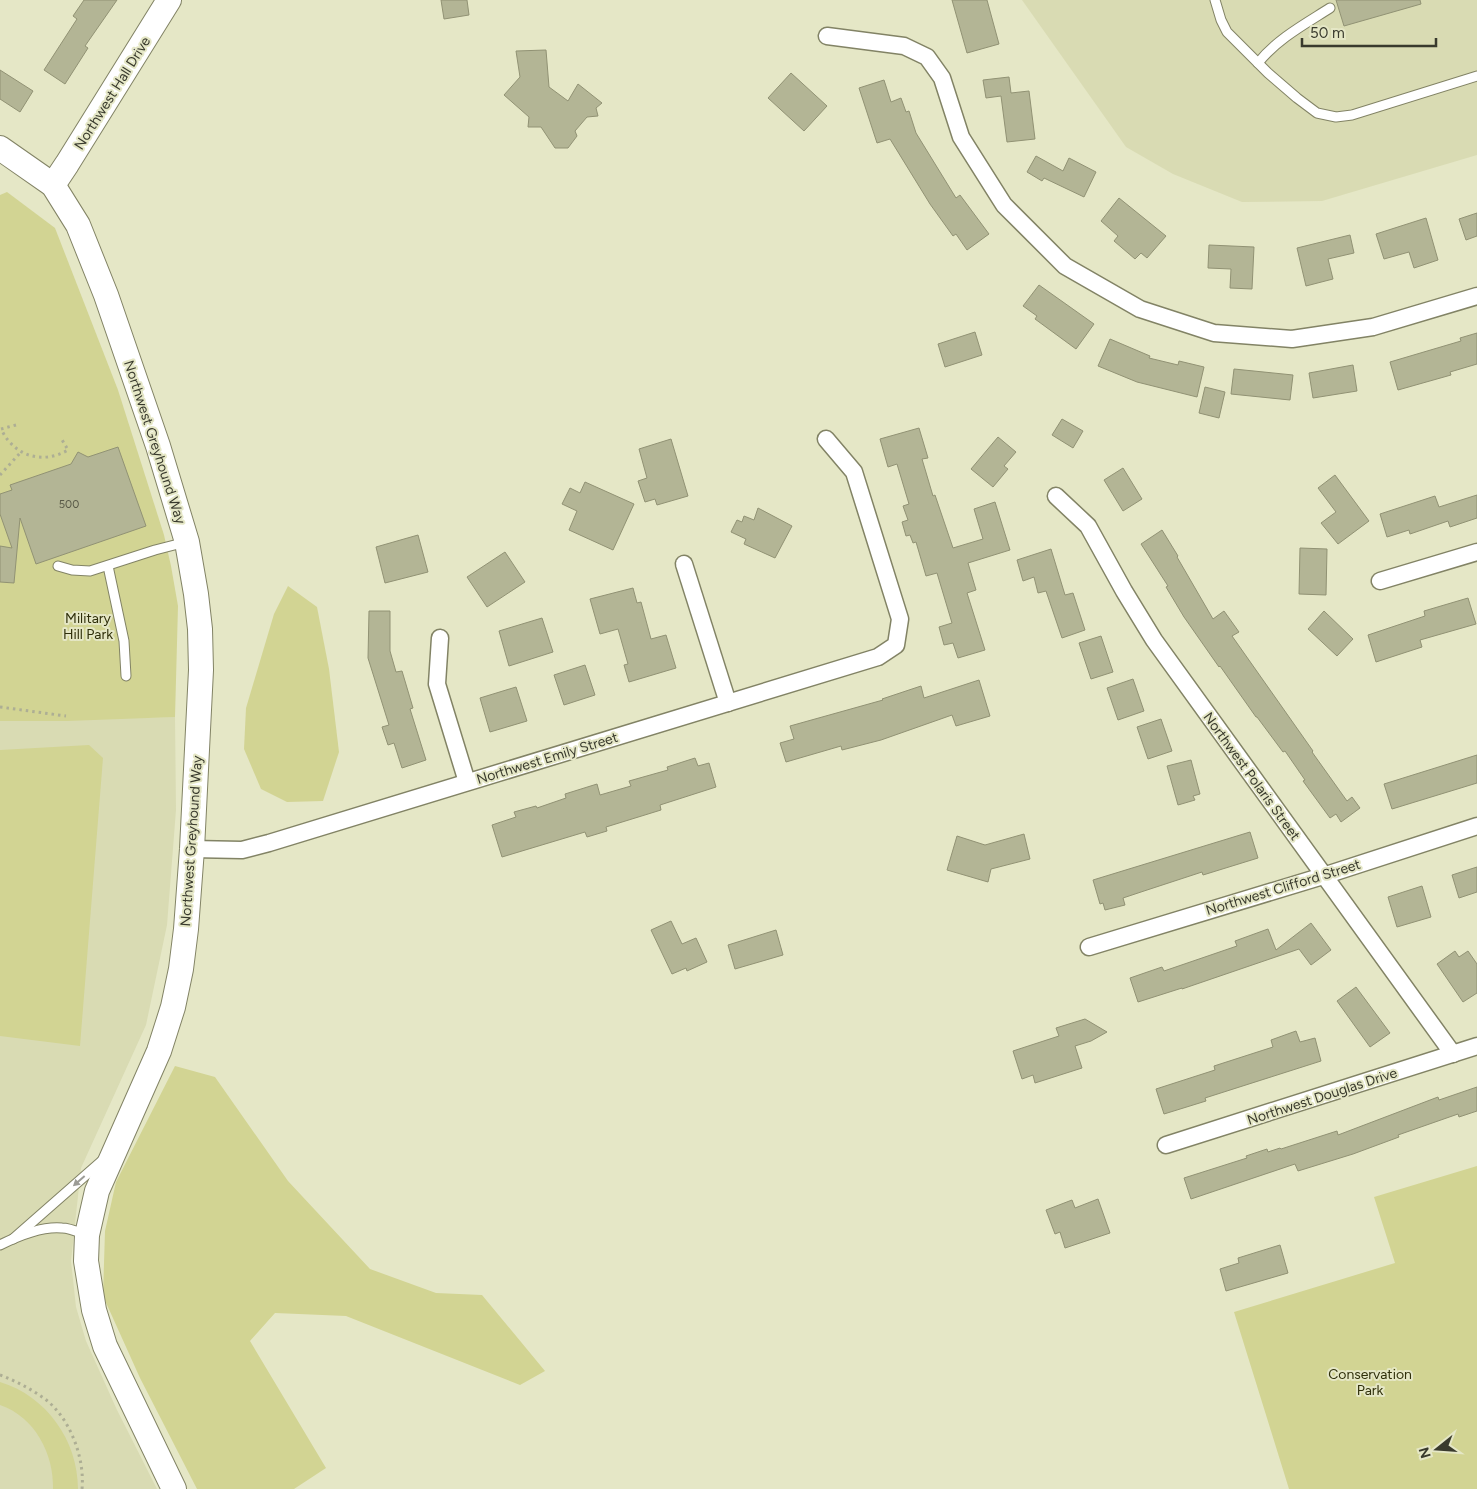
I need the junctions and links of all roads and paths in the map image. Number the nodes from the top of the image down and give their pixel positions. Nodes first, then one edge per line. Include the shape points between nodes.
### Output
1 (169, 0) edge
2 (1215, 0) edge
3 (1330, 8) dead end
4 (826, 36) dead end
5 (1258, 63) junction
6 (1477, 76) edge
7 (0, 148) edge
8 (52, 184) junction
9 (1477, 296) edge
10 (16, 425) dead end
11 (61, 438) dead end
12 (826, 439) dead end
13 (21, 452) junction
14 (0, 475) edge
15 (1056, 496) dead end
16 (187, 542) junction
17 (1477, 552) edge
18 (684, 564) dead end
19 (58, 566) dead end
20 (108, 566) junction
21 (1380, 581) dead end
22 (440, 638) dead end
23 (126, 676) dead end
24 (728, 704) junction
25 (0, 707) edge
26 (66, 716) dead end
27 (467, 782) junction
28 (1477, 826) edge
29 (192, 849) junction
30 (1324, 876) junction
31 (1089, 947) dead end
32 (1477, 1046) edge
33 (1453, 1054) junction
34 (1166, 1146) dead end
35 (116, 1149) junction
36 (87, 1235) junction
37 (13, 1238) junction
38 (0, 1245) edge
39 (0, 1375) edge
40 (82, 1489) edge
41 (174, 1489) edge

1 - 8 street, Northwest Hall Drive
2 - 5 lane via 1227,32
3 - 5 lane via 1284,38
4 - 9 street via 904,46 927,57 942,78 961,137 1004,205 1065,266 1140,309 1214,333 1292,339 1373,327
5 - 6 lane via 1317,113 1336,117 1352,115
7 - 8 street
8 - 16 street, Northwest Greyhound Way via 78,225 106,295
10 - 13 path via 1,429 8,441
11 - 13 path via 68,450 55,456 40,458
12 - 24 street, Northwest Emily Street via 854,472 900,619 896,645 878,657
13 - 14 path
15 - 30 street, Northwest Polaris Street via 1088,526 1154,640
16 - 20 lane
16 - 29 street, Northwest Greyhound Way via 200,629 201,670
17 - 21 street
18 - 24 street
19 - 20 lane via 90,572
20 - 23 lane via 124,641
22 - 27 street via 437,684
24 - 27 street, Northwest Emily Street
25 - 26 path
27 - 29 street, Northwest Emily Street via 242,850
28 - 30 street, Northwest Clifford Street
29 - 35 street, Northwest Greyhound Way via 186,929 173,1007 159,1051
30 - 31 street, Northwest Clifford Street
30 - 33 street, Northwest Polaris Street
32 - 33 street, Northwest Douglas Drive
33 - 34 street, Northwest Douglas Drive
35 - 36 street, Northwest Greyhound Way via 97,1191
35 -> 37 lane
36 - 37 lane via 53,1228
36 - 41 street, Northwest Greyhound Way via 88,1278 105,1346
37 - 38 lane
39 - 40 path via 17,1381 46,1399 62,1417 80,1460

